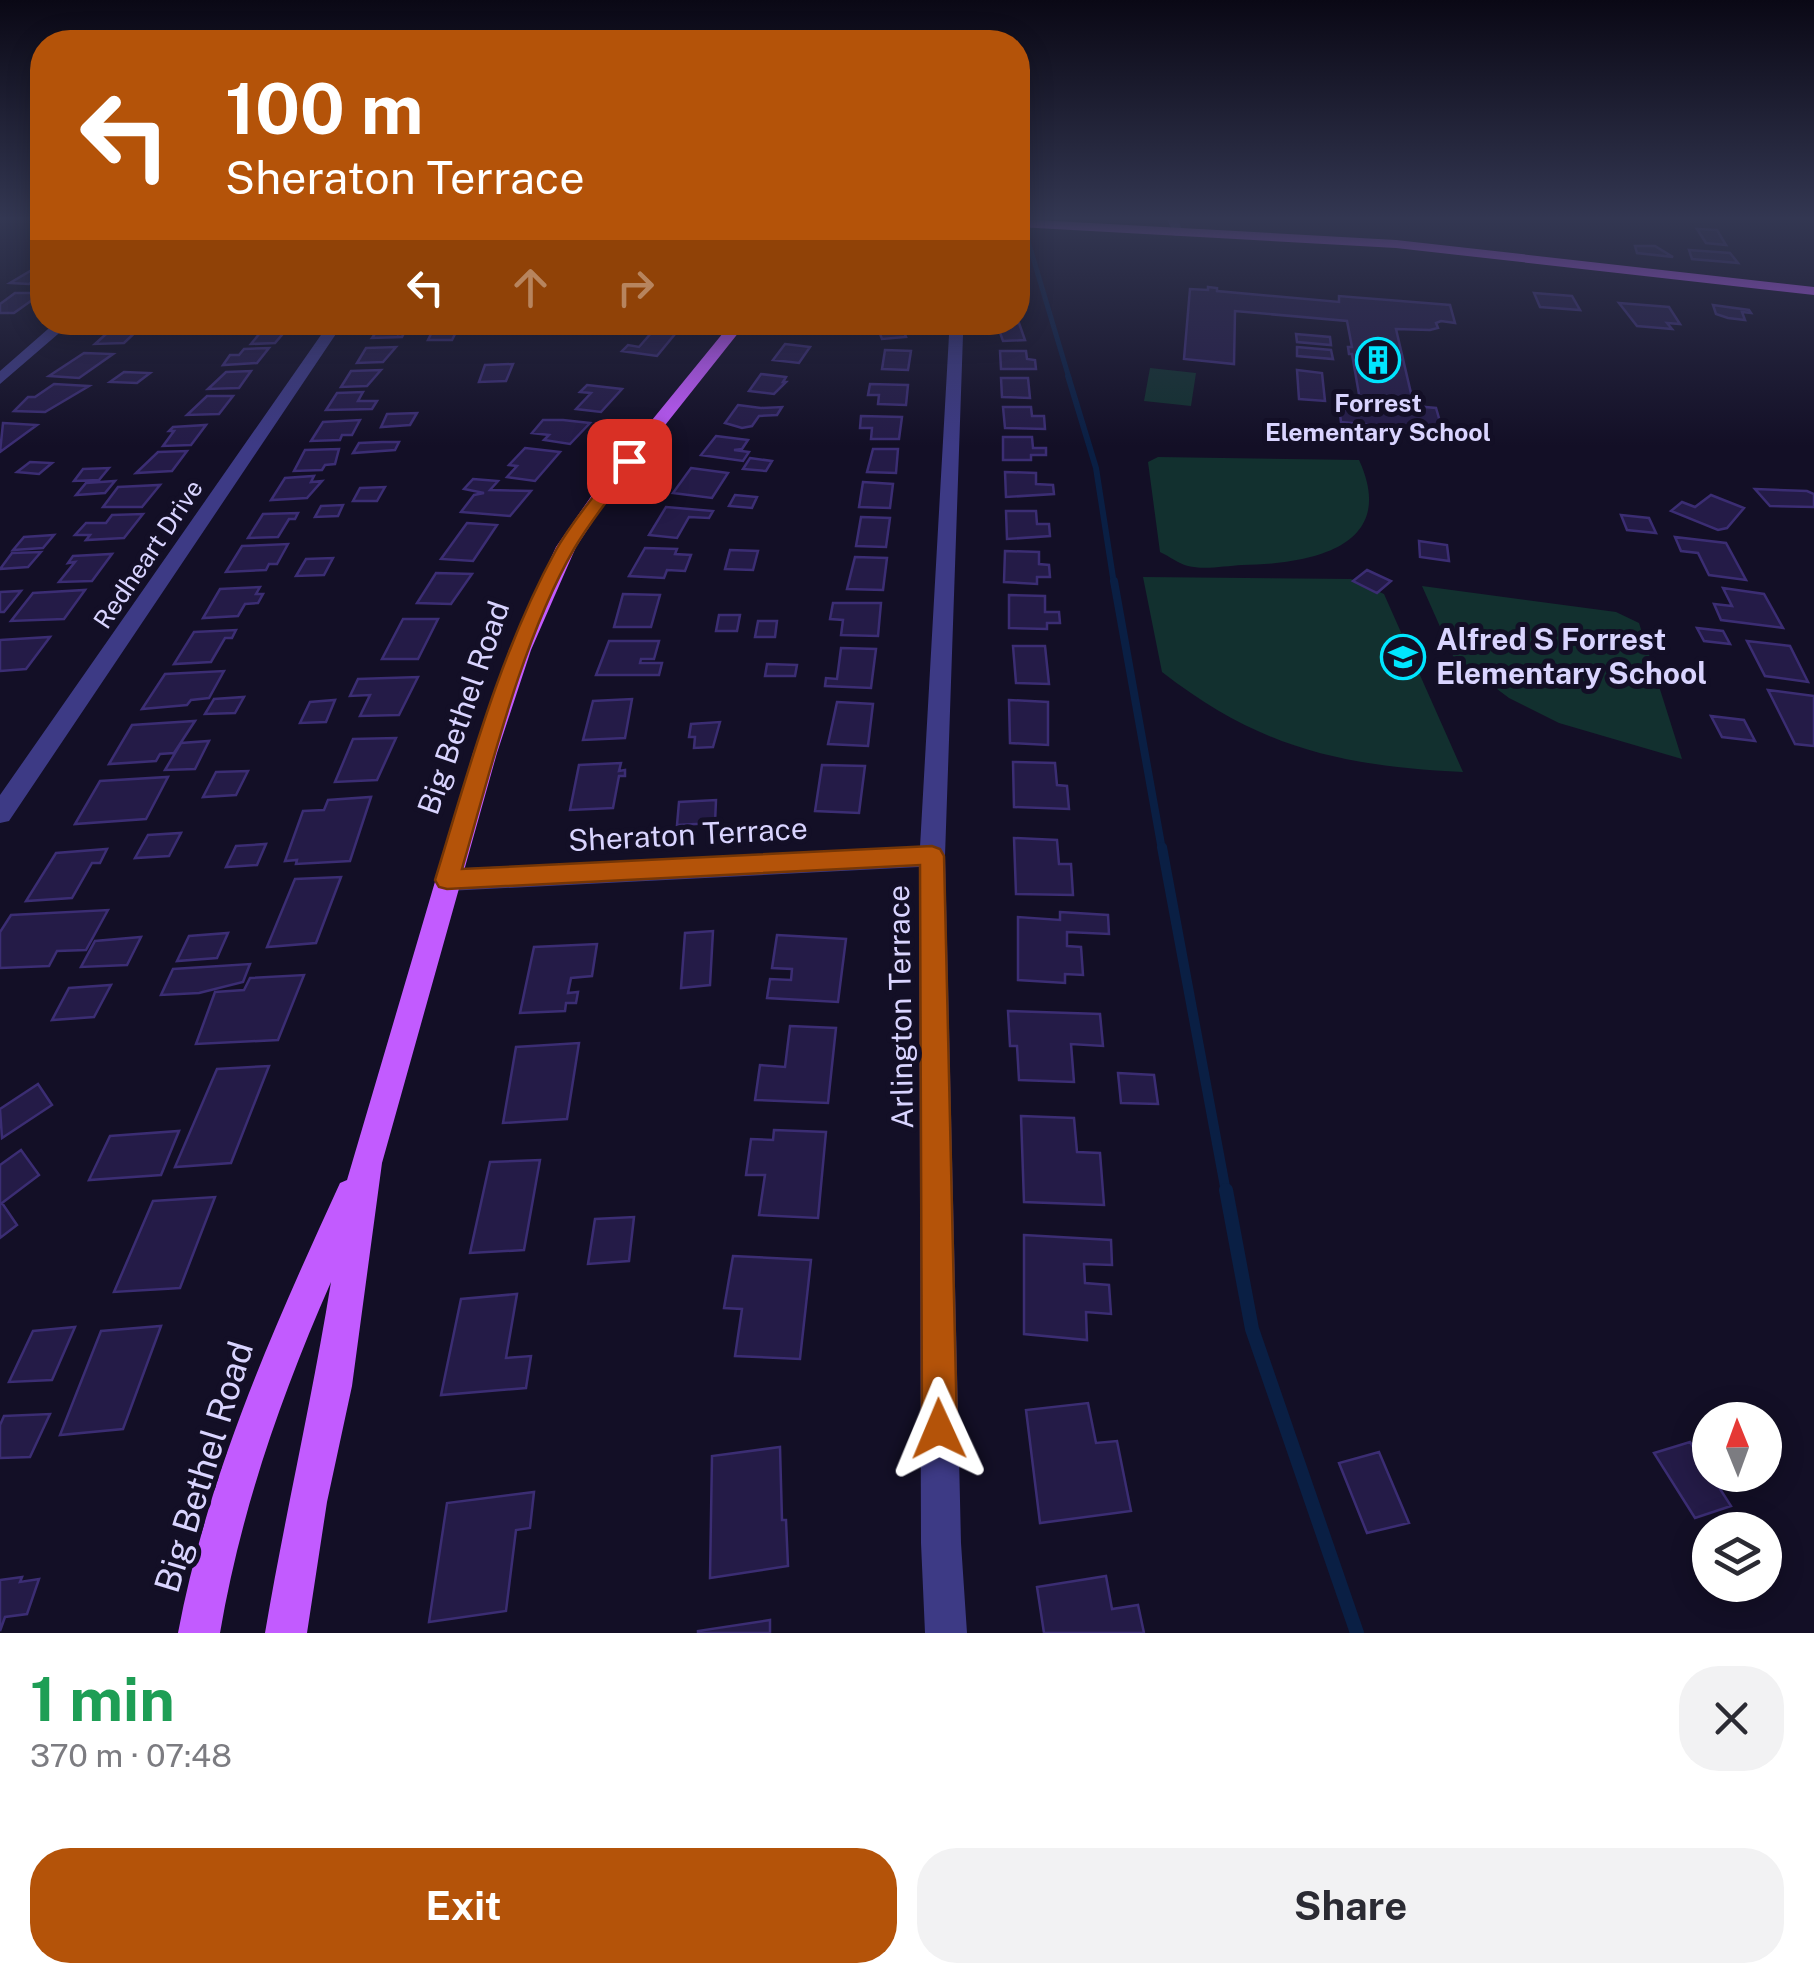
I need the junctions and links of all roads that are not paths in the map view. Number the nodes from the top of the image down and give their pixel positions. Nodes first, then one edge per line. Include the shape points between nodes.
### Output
1 (50, 335) edge
2 (328, 335) edge
3 (728, 335) edge
4 (956, 335) edge
5 (0, 379) edge
6 (0, 814) edge
7 (932, 856) junction
8 (447, 880) junction
9 (366, 1163) junction
10 (199, 1633) edge
11 (286, 1633) edge
12 (946, 1633) edge

1 - 5 street
2 - 6 street, Redheart Drive
3 - 8 main road, Big Bethel Road via 566,546 520,650
4 - 7 street, Arlington Terrace
7 - 8 street, Sheraton Terrace
7 - 12 street, Arlington Terrace
8 - 9 main road, Big Bethel Road
9 - 10 main road, Big Bethel Road via 267,1386
9 - 11 main road, Big Bethel Road

